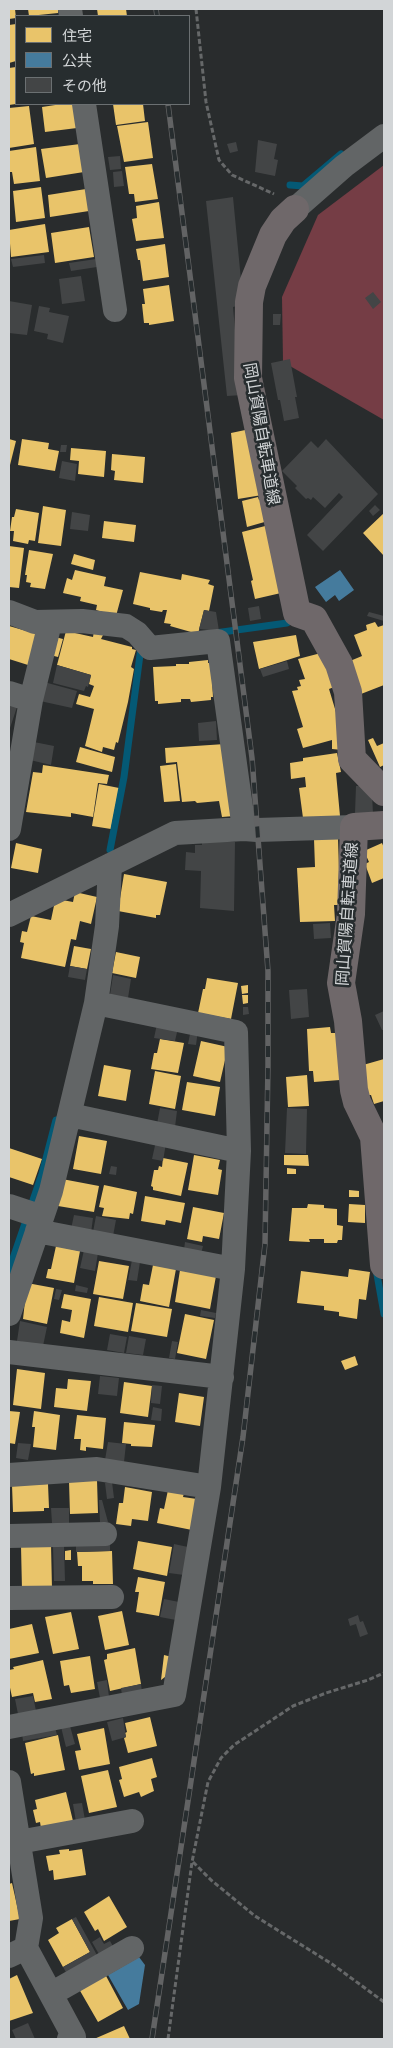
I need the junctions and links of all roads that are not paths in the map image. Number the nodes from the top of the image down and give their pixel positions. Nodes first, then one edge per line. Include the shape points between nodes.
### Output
1 (84, 105) edge
2 (384, 136) edge
3 (295, 209) joint
4 (114, 310) dead end
5 (9, 612) edge
6 (49, 627) junction
7 (20, 697) edge
8 (384, 792) edge
9 (384, 825) edge
10 (354, 827) junction
11 (9, 829) edge
12 (244, 829) junction
13 (110, 865) junction
14 (9, 915) edge
15 (96, 1002) junction
16 (70, 1115) junction
17 (240, 1151) junction
18 (29, 1216) edge
19 (384, 1265) edge
20 (233, 1269) junction
21 (15, 1270) edge
22 (9, 1314) edge
23 (9, 1352) edge
24 (222, 1377) junction
25 (9, 1475) edge
26 (209, 1487) junction
27 (105, 1534) dead end
28 (9, 1536) edge
29 (112, 1597) dead end
30 (9, 1598) edge
31 (9, 1727) edge
32 (9, 1782) edge
33 (132, 1821) dead end
34 (19, 1842) junction
35 (16, 1868) edge
36 (132, 1948) dead end
37 (17, 1952) edge
38 (51, 1994) junction
39 (69, 2039) edge

1 - 4 street
2 - 3 street
3 - 8 main road, 岡山賀陽自転車道線 via 273,235 252,286 248,378 296,613 314,619 339,664 348,692 352,759
5 - 6 street
6 - 7 street
6 - 12 street via 82,621 126,626 150,648 218,641
7 - 11 street
9 - 10 main road, 岡山賀陽自転車道線
10 - 12 street
10 - 19 main road, 岡山賀陽自転車道線 via 351,914 341,983 354,1090 374,1137
12 - 13 street via 175,833
13 - 14 street
13 - 15 street via 107,926
15 - 16 street
15 - 17 street via 236,1032
16 - 17 street
16 - 18 street via 51,1191
17 - 20 street
18 - 20 street
18 - 21 street
20 - 24 street
21 - 22 street
23 - 24 street
24 - 26 street
25 - 26 street via 97,1469
26 - 31 street via 174,1695
27 - 28 street
29 - 30 street
32 - 34 street
33 - 34 street
34 - 35 street
35 - 37 street via 31,1918
36 - 38 street
37 - 38 street
38 - 39 street via 74,2037

